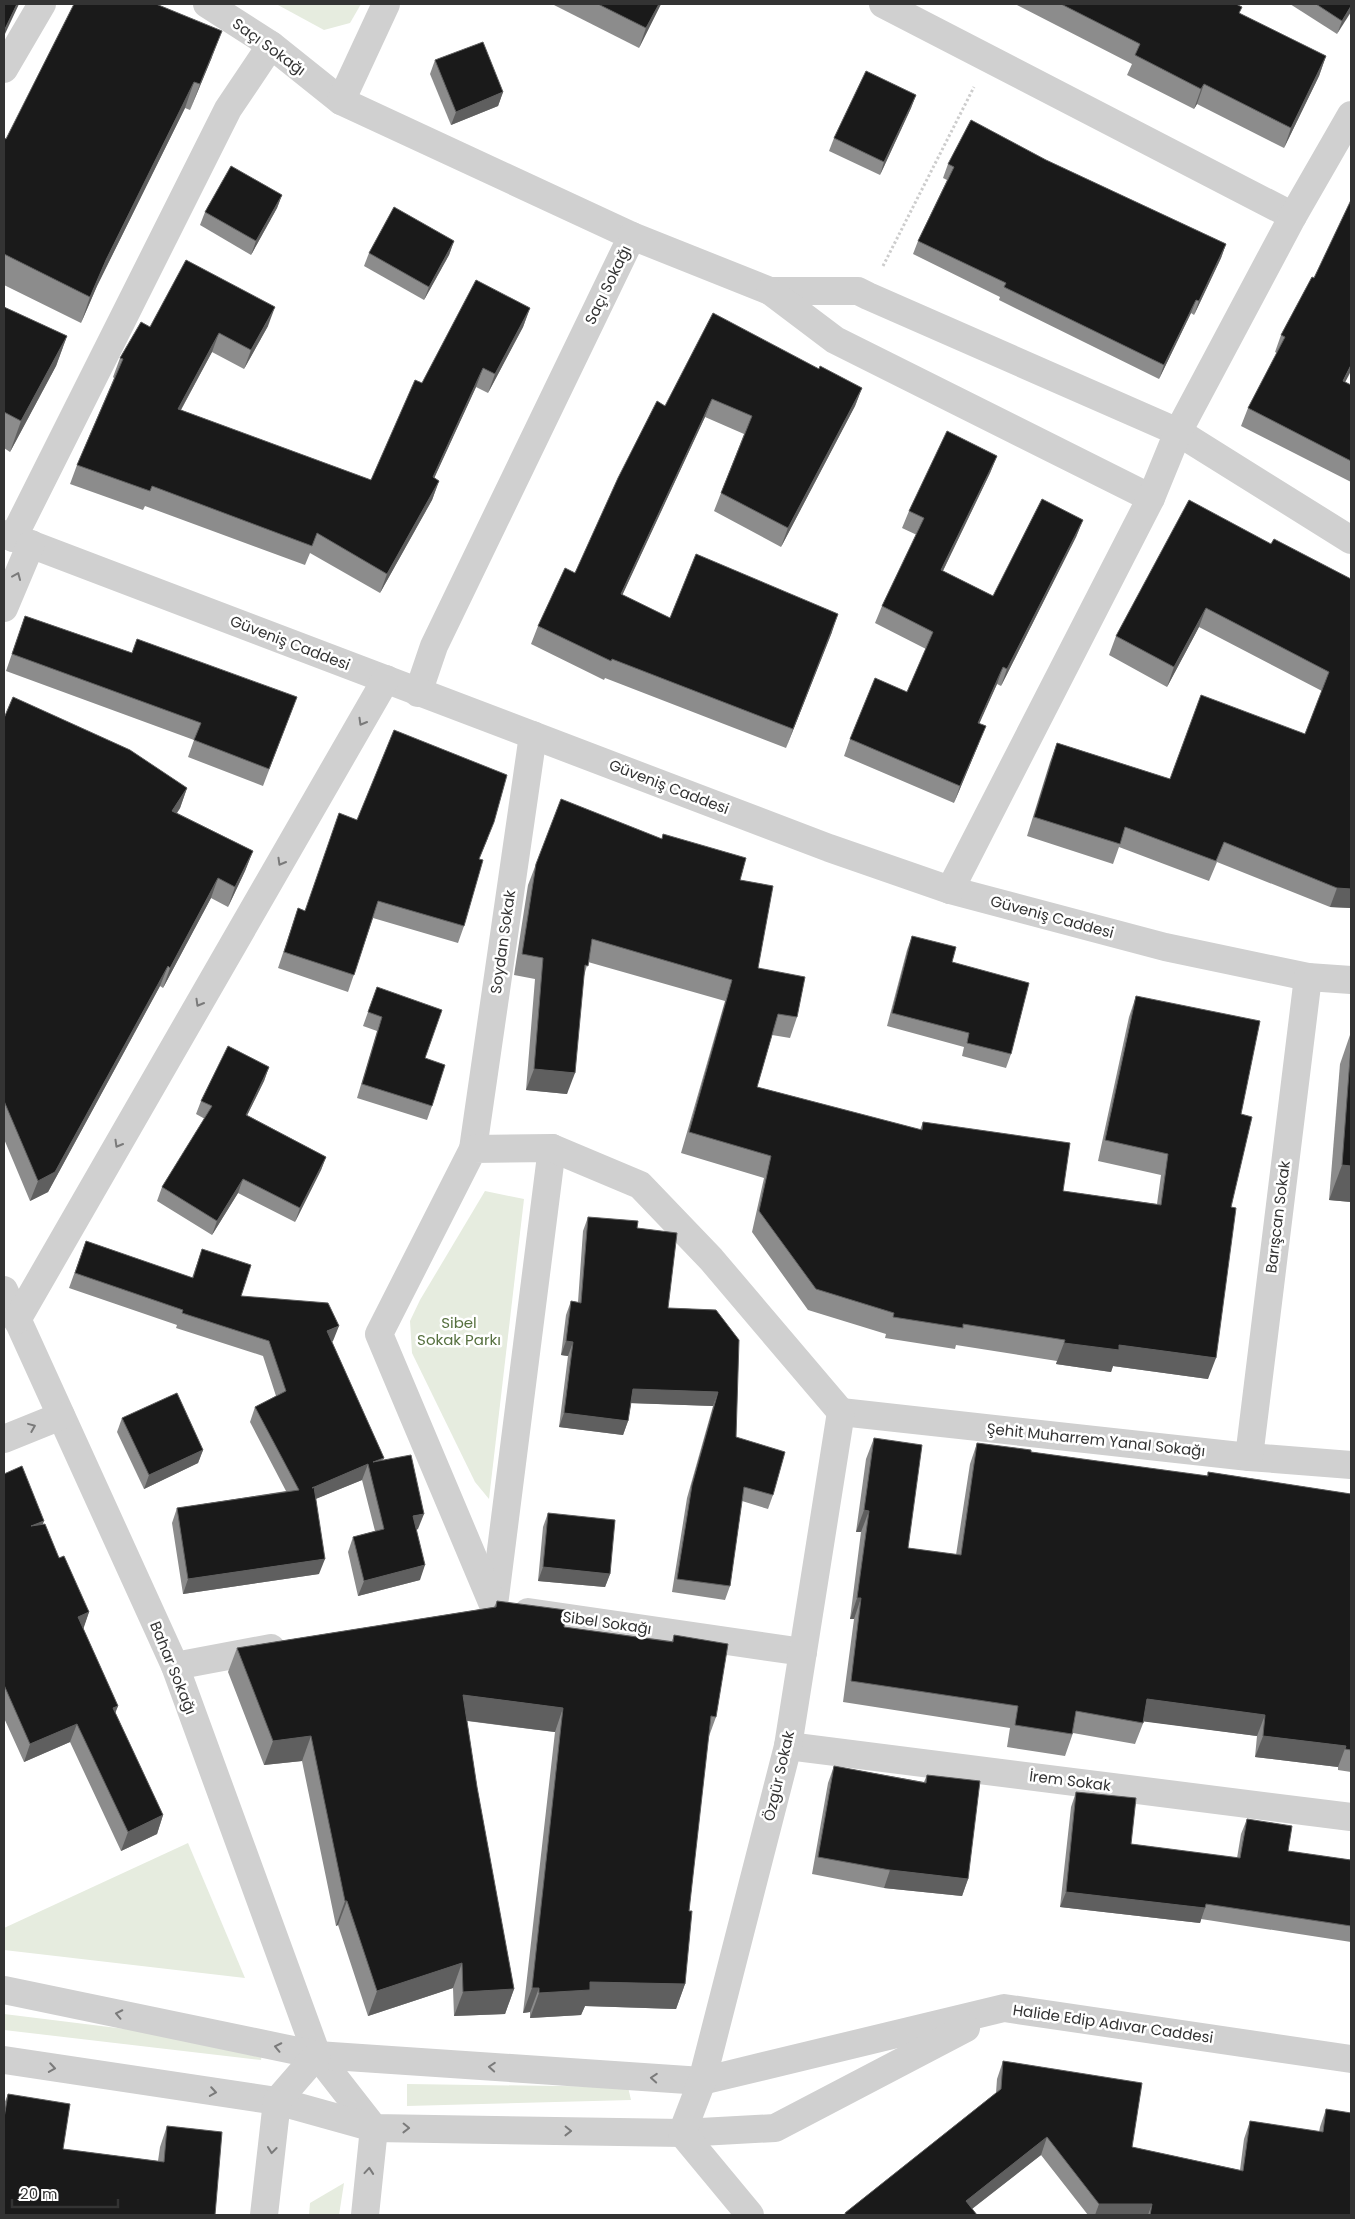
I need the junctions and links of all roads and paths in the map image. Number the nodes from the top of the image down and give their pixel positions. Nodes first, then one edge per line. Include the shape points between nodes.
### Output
1 (42, 4) edge
2 (207, 4) edge
3 (386, 4) edge
4 (883, 4) edge
5 (271, 45) junction
6 (989, 59) junction
7 (4, 69) edge
8 (341, 100) junction
9 (1351, 115) edge
10 (1293, 216) junction
11 (632, 236) junction
12 (770, 290) junction
13 (868, 296) junction
14 (1178, 432) junction
15 (1151, 498) junction
16 (16, 539) edge
17 (1351, 540) edge
18 (4, 608) edge
19 (386, 679) junction
20 (418, 692) junction
21 (533, 735) junction
22 (950, 890) junction
23 (1308, 977) junction
24 (1351, 980) edge
25 (473, 1148) junction
26 (552, 1148) junction
27 (4, 1290) edge
28 (17, 1320) junction
29 (841, 1412) junction
30 (61, 1416) junction
31 (4, 1439) edge
32 (1249, 1457) junction
33 (1351, 1465) edge
34 (494, 1607) junction
35 (465, 1612) edge
36 (291, 1644) edge
37 (803, 1652) junction
38 (175, 1666) junction
39 (788, 1746) junction
40 (1351, 1817) edge
41 (4, 1990) edge
42 (1004, 2008) junction
43 (317, 2056) junction
44 (1351, 2059) edge
45 (4, 2060) edge
46 (702, 2081) junction
47 (277, 2102) junction
48 (374, 2128) junction
49 (682, 2133) junction
50 (264, 2215) edge
51 (365, 2215) edge
52 (750, 2215) edge

1 - 7 street
2 - 5 street, Saçı Sokağı
3 - 8 street
4 - 6 street
5 - 8 street, Saçı Sokağı
5 - 16 street via 228,109
6 - 10 street
6 - 13 path
8 - 11 street, Saçı Sokağı
9 - 10 street
10 - 14 street
11 - 12 street
11 - 20 street, Saçı Sokağı via 434,646
12 - 13 street via 858,292
12 - 15 street via 835,340
13 - 14 street
14 - 15 street
14 - 17 street
15 - 22 street
18 -> 16 street
16 - 19 street, Güveniş Caddesi
19 - 20 street, Güveniş Caddesi
19 -> 28 street
20 - 21 street, Güveniş Caddesi
21 - 22 street, Güveniş Caddesi via 829,848
21 - 25 street, Soydan Sokak
22 - 23 street, Güveniş Caddesi via 1166,947
23 - 24 street, Güveniş Caddesi
23 - 32 street, Barışcan Sokak
25 - 26 street
25 - 34 street, Soydan Sokak via 379,1334
26 - 29 street via 640,1185 712,1259
26 - 34 street
27 - 28 street, Bahar Sokağı
28 - 30 street, Bahar Sokağı
29 - 32 street, Şehit Muharrem Yanal Sokağı
29 - 37 street, Özgür Sokak
31 -> 30 street
30 - 38 street, Bahar Sokağı
32 - 33 street, Şehit Muharrem Yanal Sokağı
34 - 35 street, Sibel Sokağı
34 - 37 street, Sibel Sokağı
36 - 38 street
37 - 39 street, Özgür Sokak
38 - 43 street, Bahar Sokağı
39 - 40 street, İrem Sokak
39 - 46 street, Özgür Sokak
43 -> 41 street, Halide Edip Adıvar Caddesi
42 - 44 street, Halide Edip Adıvar Caddesi
42 - 46 street, Halide Edip Adıvar Caddesi
42 - 49 street via 775,2128
46 -> 43 street, Halide Edip Adıvar Caddesi
43 - 47 street
43 - 48 street, Bahar Sokağı
45 -> 47 street
46 - 49 street, Özgür Sokak
47 - 48 street
47 -> 50 street
48 -> 49 street
51 -> 48 street
49 - 52 street

